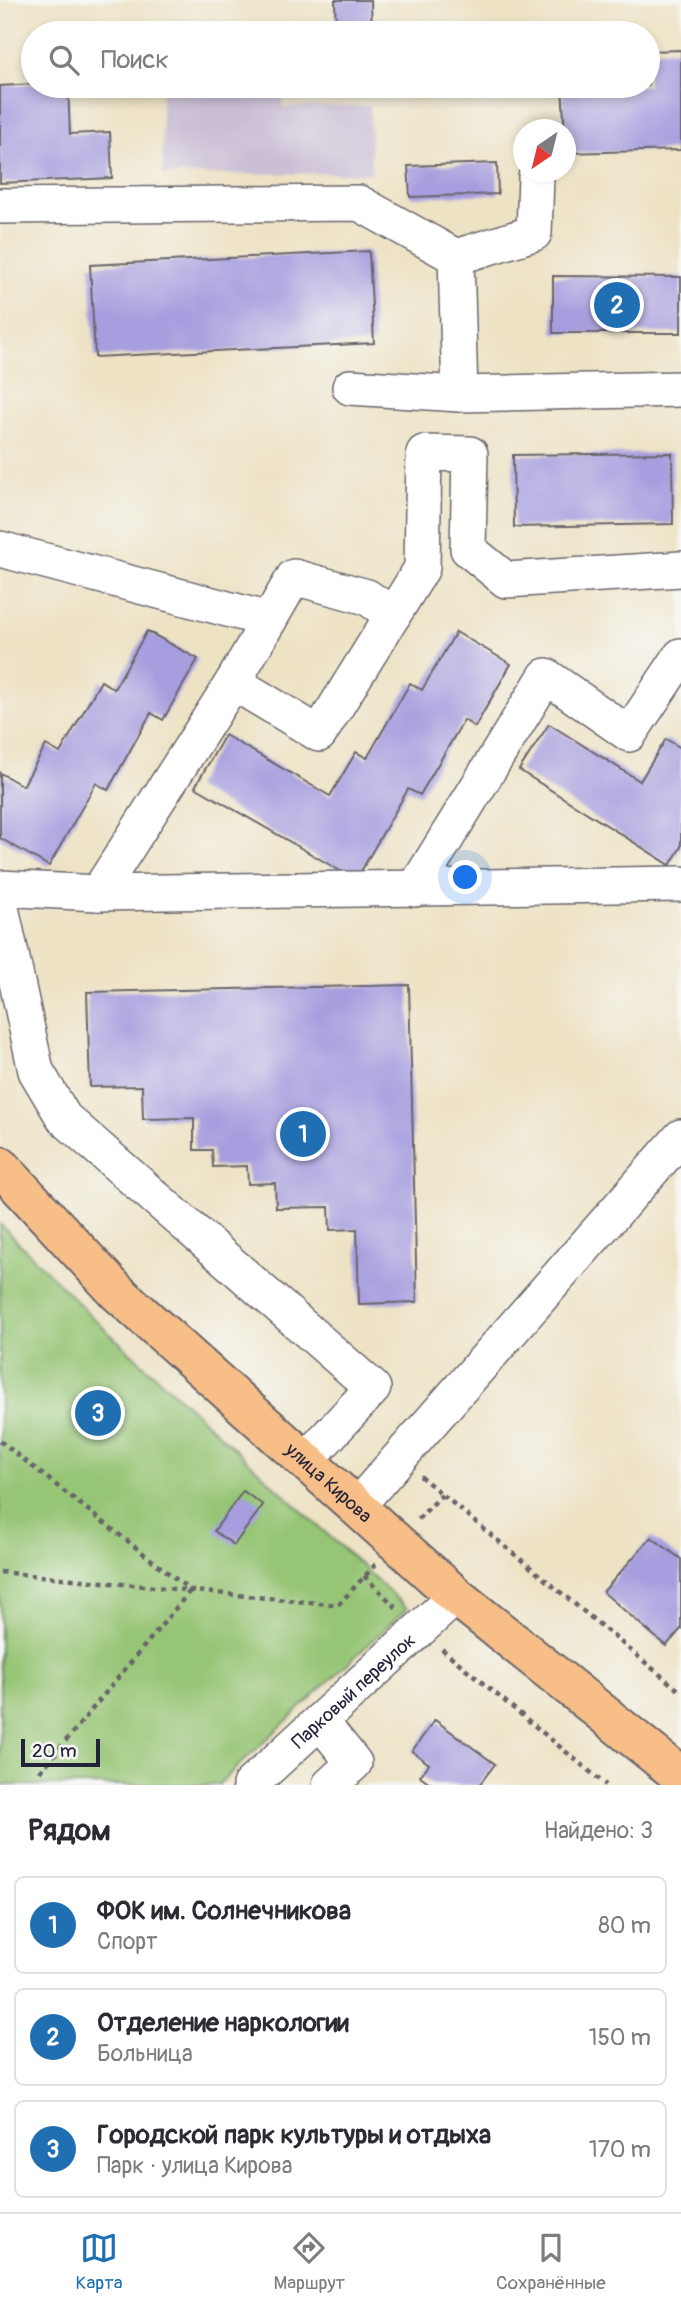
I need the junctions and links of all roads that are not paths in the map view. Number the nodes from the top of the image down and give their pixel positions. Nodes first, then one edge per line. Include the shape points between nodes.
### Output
1 (536, 182) edge
2 (0, 206) edge
3 (456, 257) junction
4 (350, 387) dead end
5 (681, 388) edge
6 (460, 394) junction
7 (0, 549) edge
8 (681, 569) edge
9 (393, 615) junction
10 (270, 620) junction
11 (681, 656) edge
12 (233, 682) junction
13 (681, 884) edge
14 (0, 888) edge
15 (415, 889) junction
16 (98, 893) junction
17 (0, 903) edge
18 (681, 1137) edge
19 (0, 1166) edge
20 (306, 1460) junction
21 (357, 1506) junction
22 (456, 1596) junction
23 (320, 1721) junction
24 (681, 1776) edge
25 (250, 1785) edge
26 (330, 1785) edge

1 - 3 street via 534,233
2 - 3 street via 359,203
3 - 6 street
4 - 6 street
5 - 6 street
7 - 10 street
8 - 9 street via 506,580 468,549 470,454 424,453 422,568
9 - 10 street via 367,597 295,577
9 - 12 street via 319,734
10 - 12 street
11 - 15 street via 629,734 546,676
12 - 16 street
13 - 15 street
14 - 16 street
15 - 16 street
17 - 20 street via 36,1071 64,1118 373,1388
18 - 21 street
19 - 20 main road, улица Кирова via 117,1292
20 - 21 main road, улица Кирова
21 - 22 main road, улица Кирова
22 - 23 street, Парковый переулок
22 - 24 main road, улица Кирова
23 - 25 street, Парковый переулок
23 - 26 street via 354,1763

